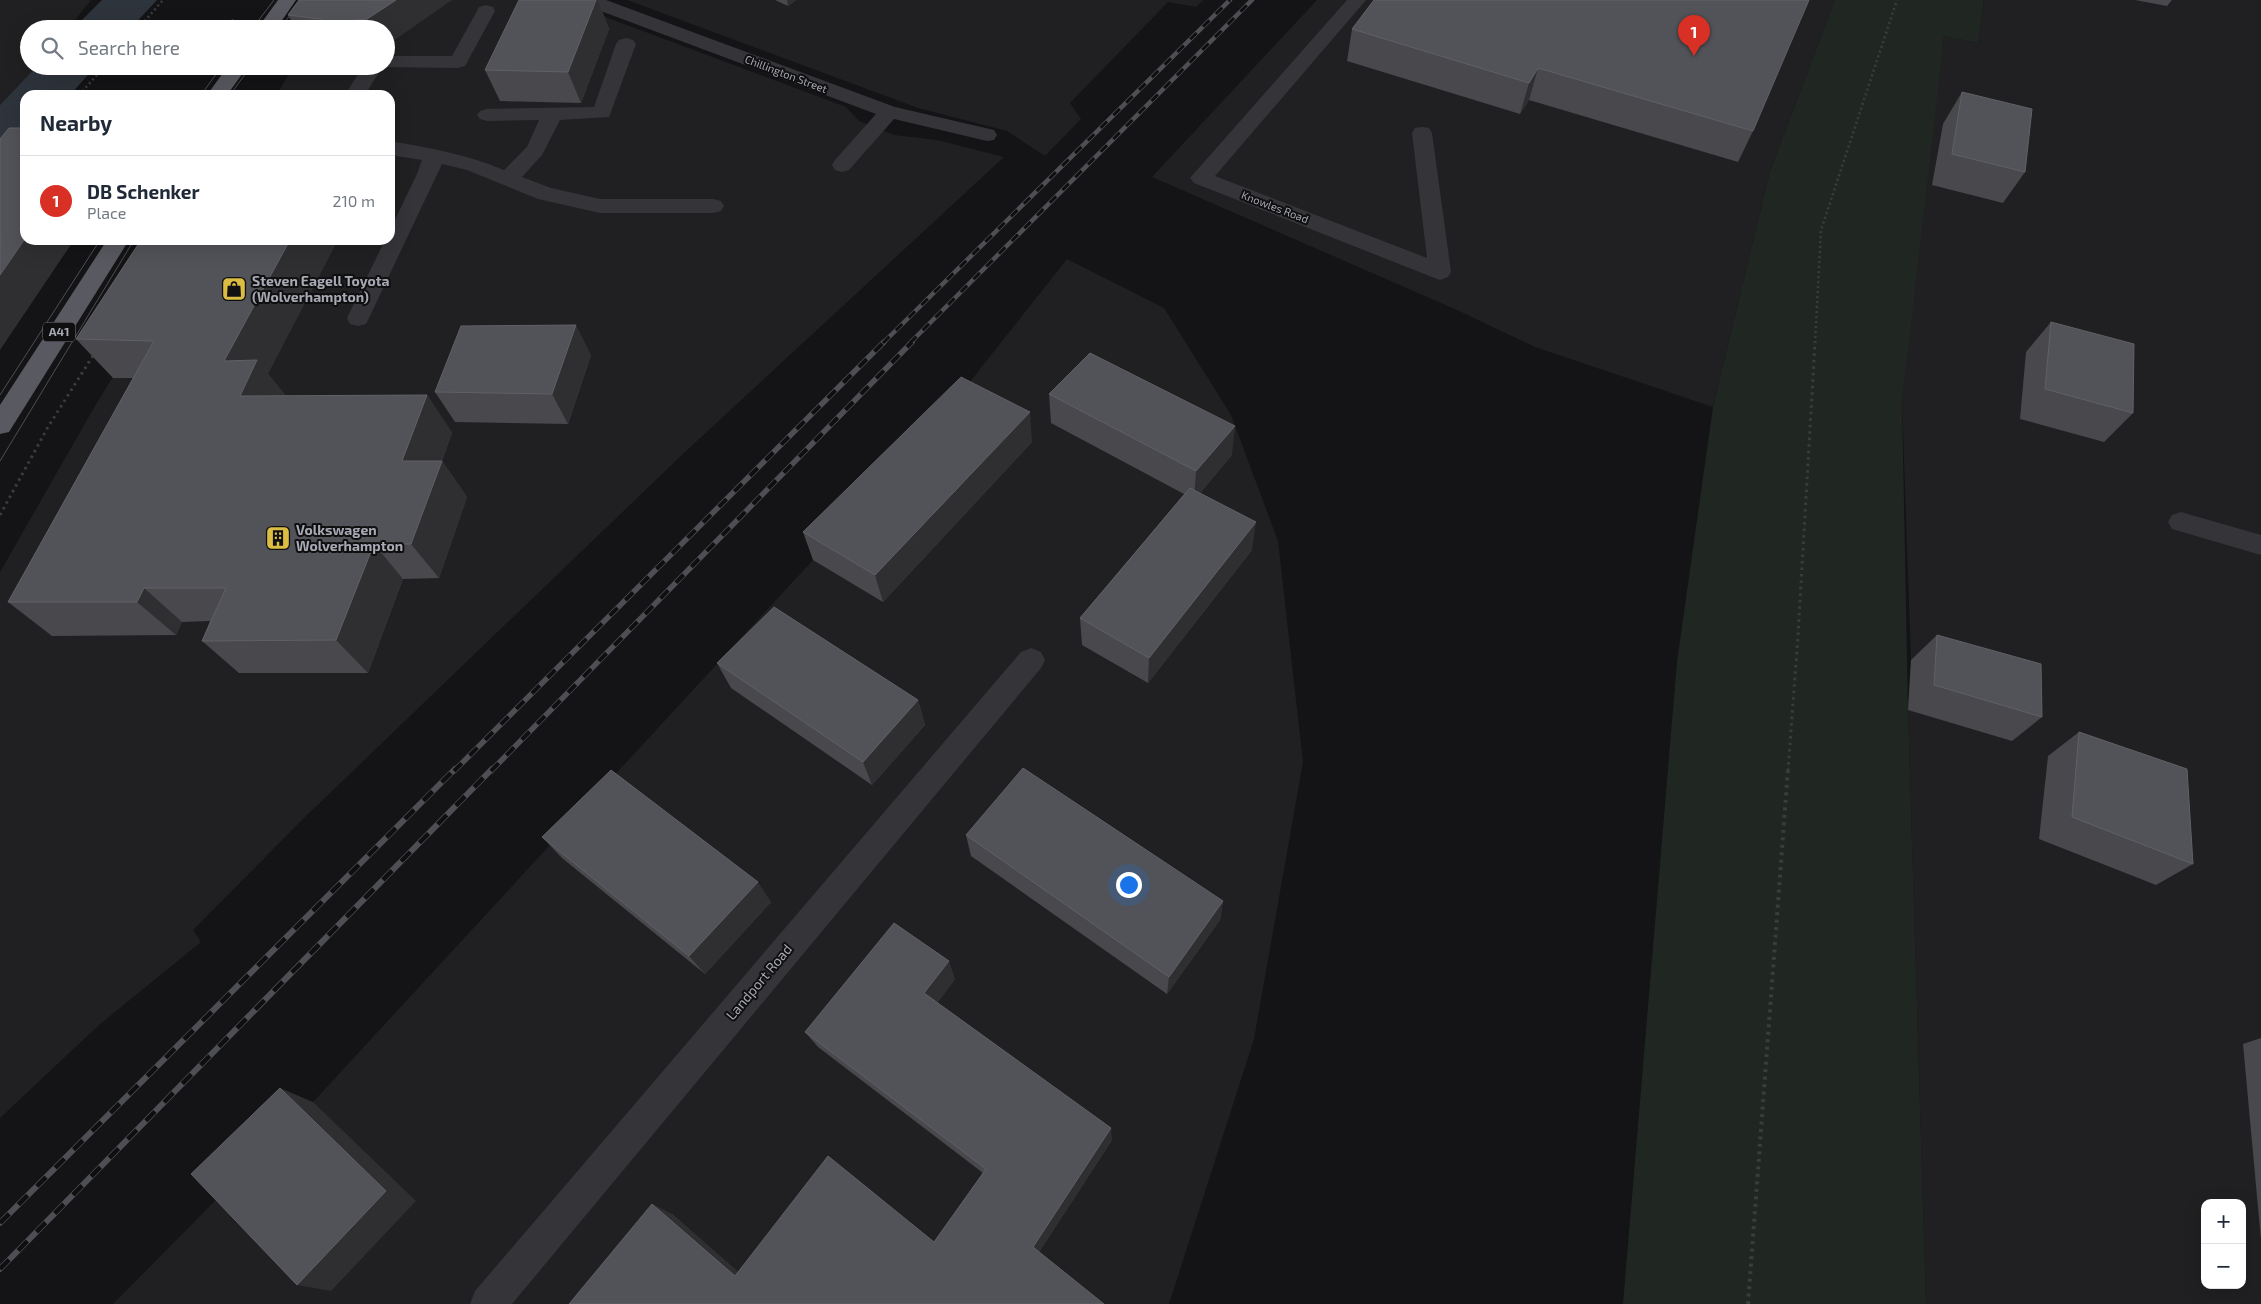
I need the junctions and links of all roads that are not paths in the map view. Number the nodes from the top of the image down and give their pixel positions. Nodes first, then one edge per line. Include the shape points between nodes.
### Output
1 (287, 0) edge
2 (589, 0) edge
3 (1357, 0) edge
4 (486, 11) dead end
5 (273, 20) edge
6 (626, 44) dead end
7 (395, 62) edge
8 (231, 75) edge
9 (367, 75) edge
10 (221, 90) edge
11 (358, 90) edge
12 (889, 112) junction
13 (552, 114) junction
14 (487, 115) dead end
15 (1422, 133) dead end
16 (987, 135) dead end
17 (395, 149) edge
18 (434, 155) junction
19 (842, 165) dead end
20 (506, 180) junction
21 (713, 206) dead end
22 (395, 242) edge
23 (115, 245) edge
24 (393, 245) edge
25 (358, 318) dead end
26 (0, 425) edge
27 (2181, 522) dead end
28 (2261, 545) edge
29 (1031, 660) dead end
30 (488, 1304) edge

1 - 5 highway
2 - 12 street, Chillington Street
3 - 15 street, Knowles Road via 1200,178 1440,272
4 - 7 street via 458,62
6 - 13 street via 602,112
8 - 10 highway
9 - 11 street
12 - 16 street, Chillington Street
12 - 19 street
13 - 14 street
13 - 20 street via 538,148 527,164
17 - 18 street
18 - 20 street via 474,165
18 - 22 street
20 - 21 street via 546,194 600,206
23 - 26 highway, A41
24 - 25 street
27 - 28 street
29 - 30 street, Landport Road

